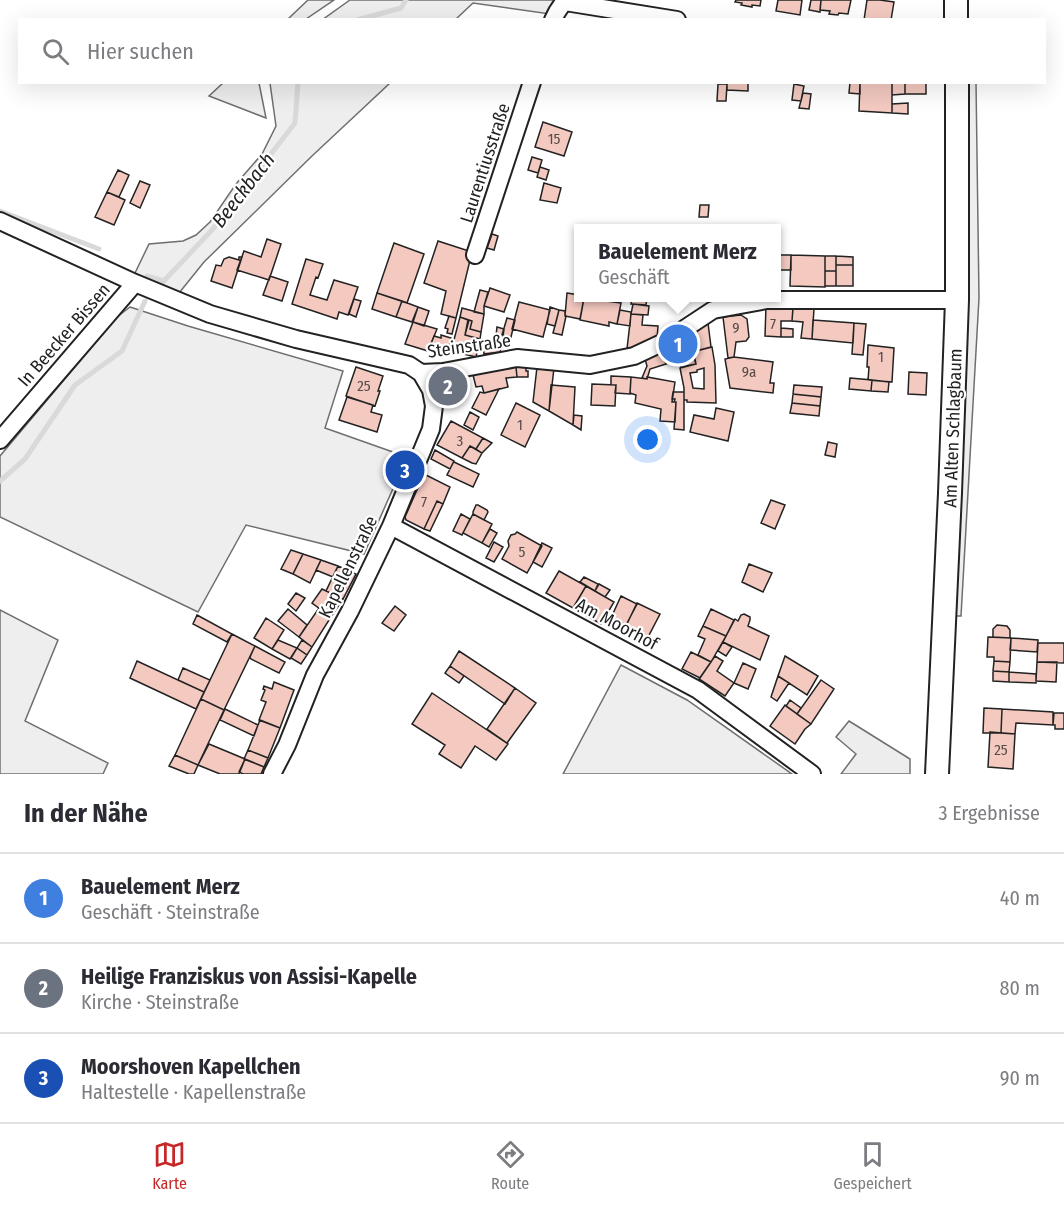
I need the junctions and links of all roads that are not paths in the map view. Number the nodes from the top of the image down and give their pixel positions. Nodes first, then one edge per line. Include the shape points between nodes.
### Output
1 (956, 0) edge
2 (565, 1) edge
3 (555, 18) edge
4 (665, 18) edge
5 (956, 18) edge
6 (531, 84) edge
7 (957, 84) edge
8 (0, 220) edge
9 (476, 255) dead end
10 (135, 283) junction
11 (781, 300) edge
12 (957, 300) junction
13 (756, 302) edge
14 (421, 373) junction
15 (0, 440) edge
16 (391, 526) junction
17 (272, 774) edge
18 (812, 774) edge
19 (937, 774) edge

1 - 5 main road
2 - 3 street
2 - 4 street
6 - 9 street, Laurentiusstraße
7 - 12 main road, Am Alten Schlagbaum
8 - 10 street, Steinstraße
10 - 14 street, Steinstraße via 210,314 409,365
10 - 15 street, In Beecker Bissen
11 - 12 street, Steinstraße
12 - 19 main road, Am Alten Schlagbaum
13 - 14 street, Steinstraße via 713,310 666,342 634,356 590,365 517,358
14 - 16 street, Kapellenstraße via 431,390 434,406 431,429
16 - 17 street, Kapellenstraße via 315,675
16 - 18 street, Am Moorhof via 698,690

